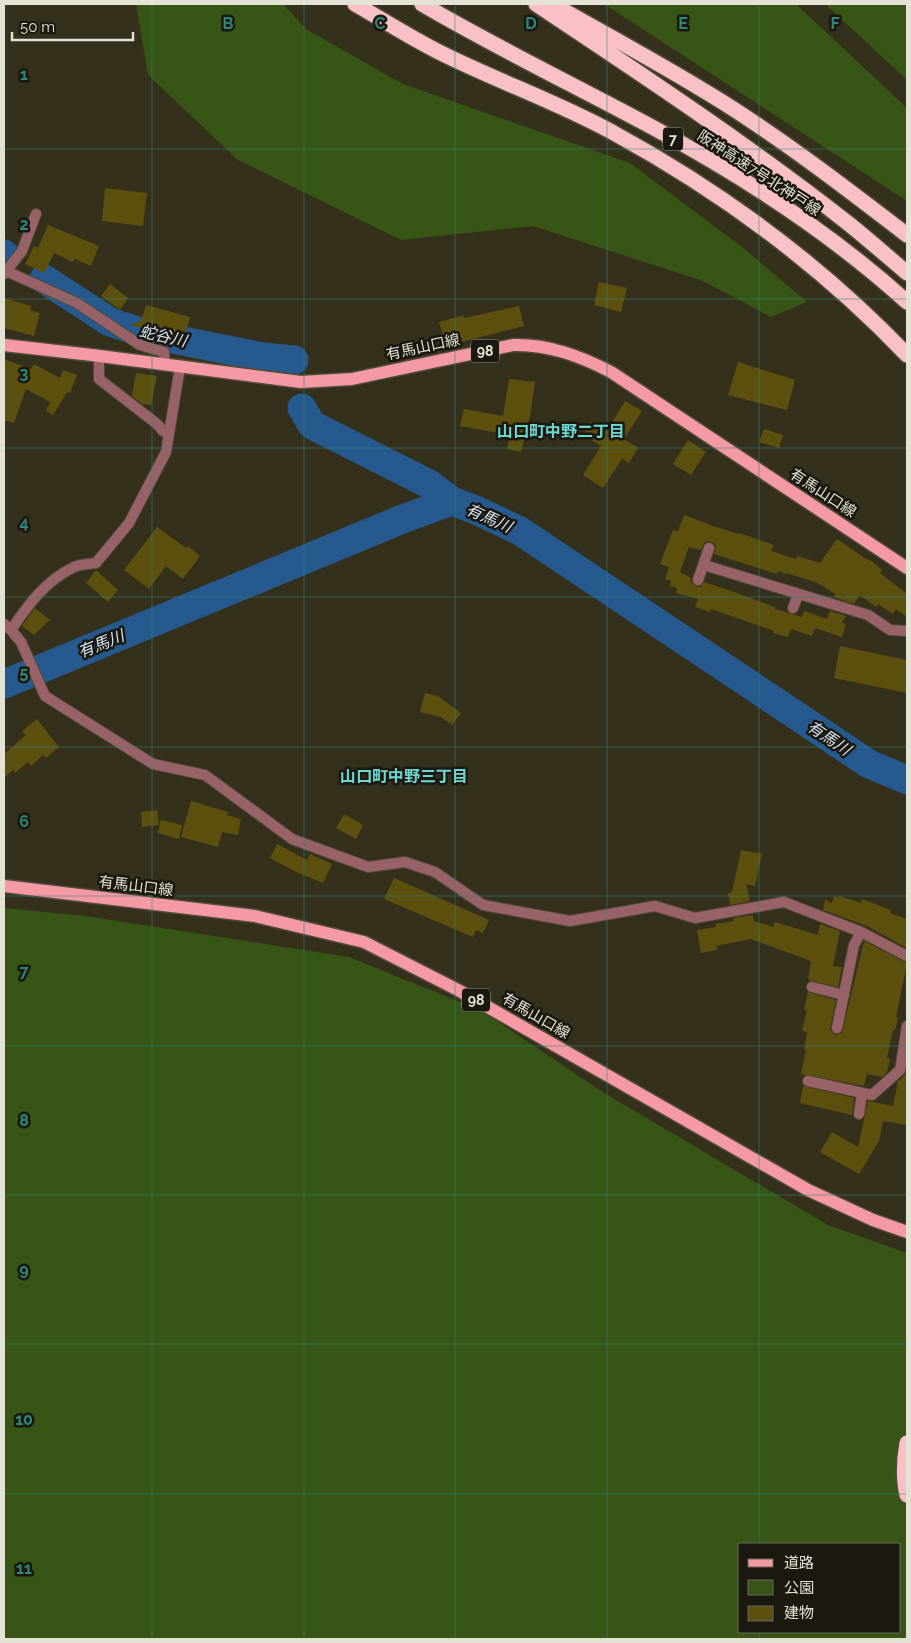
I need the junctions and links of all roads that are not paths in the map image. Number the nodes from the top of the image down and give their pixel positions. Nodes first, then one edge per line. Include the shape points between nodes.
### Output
1 (355, 4) edge
2 (422, 4) edge
3 (536, 4) edge
4 (552, 4) edge
5 (36, 214) dead end
6 (907, 235) edge
7 (5, 272) edge
8 (907, 273) edge
9 (907, 302) edge
10 (4, 346) edge
11 (907, 354) edge
12 (99, 356) junction
13 (165, 365) junction
14 (180, 367) junction
15 (169, 434) junction
16 (709, 548) dead end
17 (704, 565) junction
18 (907, 568) edge
19 (698, 580) dead end
20 (798, 595) junction
21 (793, 608) dead end
22 (8, 627) edge
23 (907, 631) edge
24 (4, 886) edge
25 (861, 932) junction
26 (907, 956) edge
27 (812, 987) dead end
28 (844, 995) junction
29 (907, 1026) edge
30 (837, 1028) dead end
31 (808, 1080) dead end
32 (862, 1093) junction
33 (859, 1114) dead end
34 (907, 1232) edge
35 (907, 1443) edge
36 (907, 1495) edge

1 - 11 highway via 438,52 611,132 705,187 807,261
2 - 9 highway, 阪神高速7号北神戸線 / 7 via 719,165 839,246
3 - 8 highway, 阪神高速7号北神戸線 / 7 via 779,172 849,224
4 - 6 highway via 742,115
5 - 7 street via 22,251
7 - 13 street via 77,303 140,345 164,352
10 - 12 main road, 有馬山口線 / 98
12 - 13 main road, 有馬山口線 / 98
12 - 15 street via 99,379
13 - 14 main road, 有馬山口線 / 98
14 - 15 street
14 - 18 main road, 有馬山口線 / 98 via 301,382 352,379 513,345 551,348 611,372
15 - 22 street via 166,452 129,523 96,563 75,566 48,583
16 - 17 street
17 - 19 street
17 - 20 street
20 - 21 street
20 - 23 street via 868,616 890,630
22 - 25 street via 22,642 44,696 153,764 205,775 292,839 368,867 405,862 434,872 483,905 570,921 655,906 695,918 784,902
24 - 34 main road, 有馬山口線 / 98 via 254,916 364,942 458,990 808,1190
25 - 26 street
25 - 28 street via 854,945
27 - 28 street
28 - 30 street
29 - 32 street via 900,1070 872,1095
31 - 32 street
32 - 33 street
35 - 36 highway via 904,1484

